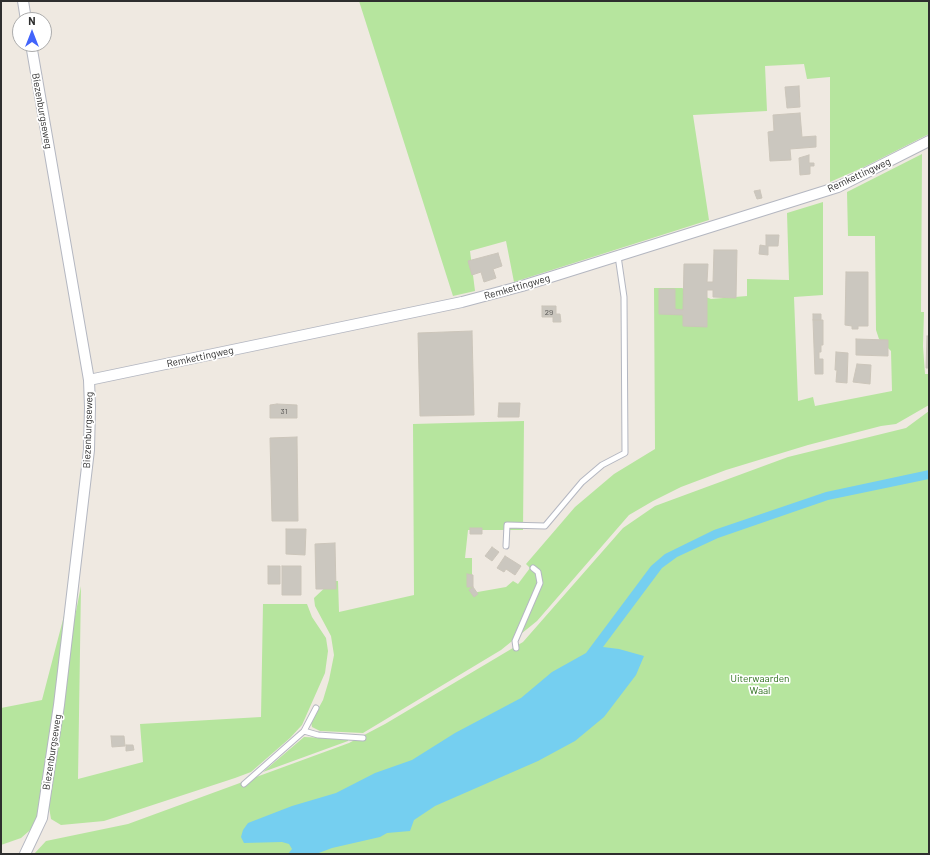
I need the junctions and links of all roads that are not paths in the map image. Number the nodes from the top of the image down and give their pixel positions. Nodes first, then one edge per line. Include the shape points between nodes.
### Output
1 (23, 1) edge
2 (25, 12) edge
3 (32, 52) edge
4 (929, 141) edge
5 (618, 256) junction
6 (89, 380) junction
7 (506, 546) dead end
8 (534, 568) dead end
9 (516, 648) dead end
10 (316, 708) dead end
11 (304, 731) junction
12 (363, 738) dead end
13 (244, 784) dead end
14 (25, 854) edge

1 - 2 street
3 - 6 street, Biezenburgseweg
4 - 5 street, Remkettingweg via 838,187
5 - 6 street, Remkettingweg via 462,302
5 - 7 lane via 624,297 625,453 602,465 582,482 545,526 507,525
6 - 14 street, Biezenburgseweg via 89,450 61,689 42,818
8 - 9 lane via 538,572 540,583 515,641
10 - 11 lane
11 - 12 lane via 318,735
11 - 13 lane

